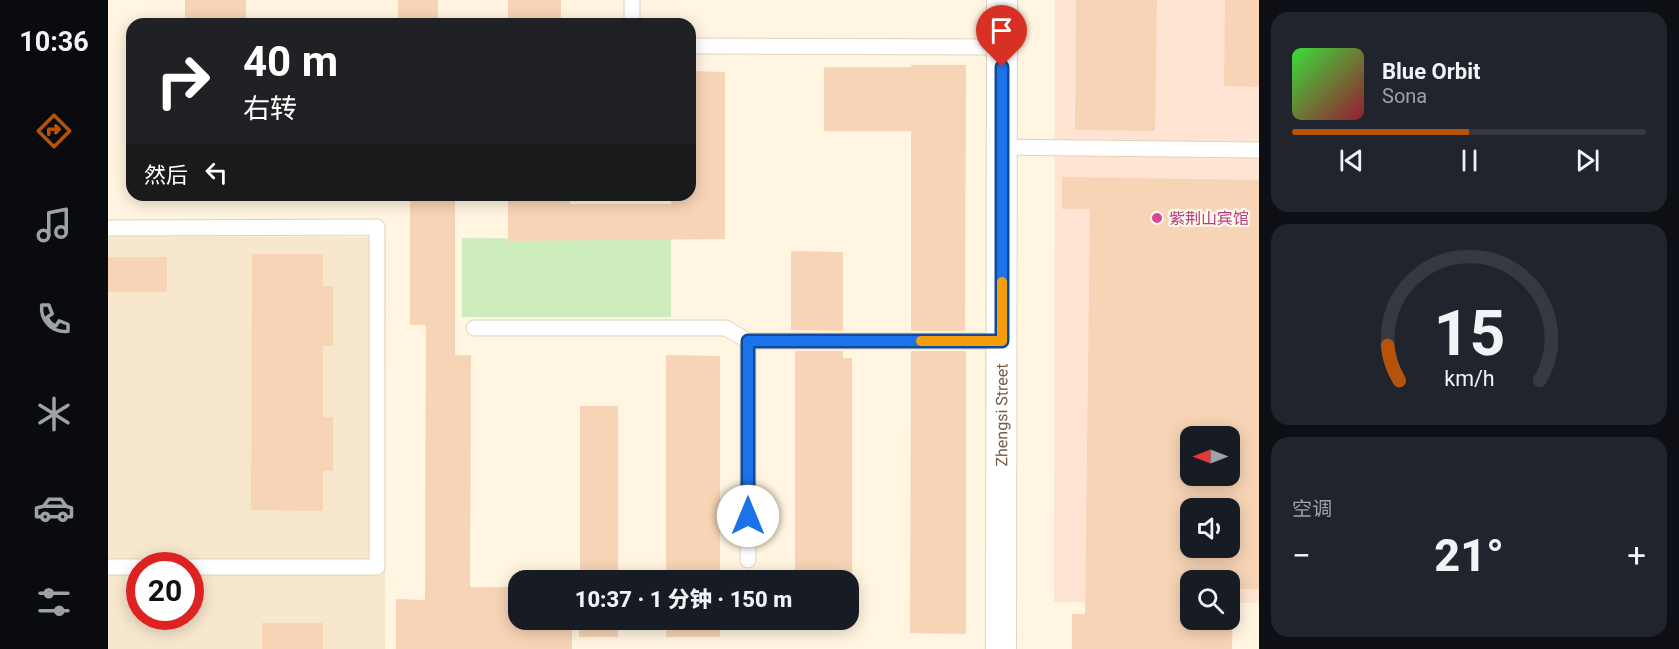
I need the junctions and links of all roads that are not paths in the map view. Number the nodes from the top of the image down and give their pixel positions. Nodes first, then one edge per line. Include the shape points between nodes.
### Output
1 (632, 0) edge
2 (1002, 0) edge
3 (632, 18) edge
4 (696, 46) edge
5 (1002, 47) junction
6 (1002, 147) junction
7 (1259, 150) edge
8 (108, 228) edge
9 (474, 328) dead end
10 (748, 341) junction
11 (1002, 341) junction
12 (748, 560) dead end
13 (108, 567) edge
14 (126, 567) edge
15 (204, 567) edge
16 (1001, 649) edge

1 - 3 lane
2 - 5 street, Zhengsi Street
4 - 5 lane
5 - 6 street, Zhengsi Street
6 - 7 lane
6 - 11 street, Zhengsi Street
8 - 15 lane via 377,227 377,567
9 - 10 lane via 726,328
10 - 11 lane
10 - 12 lane
11 - 16 street, Zhengsi Street
13 - 14 lane

